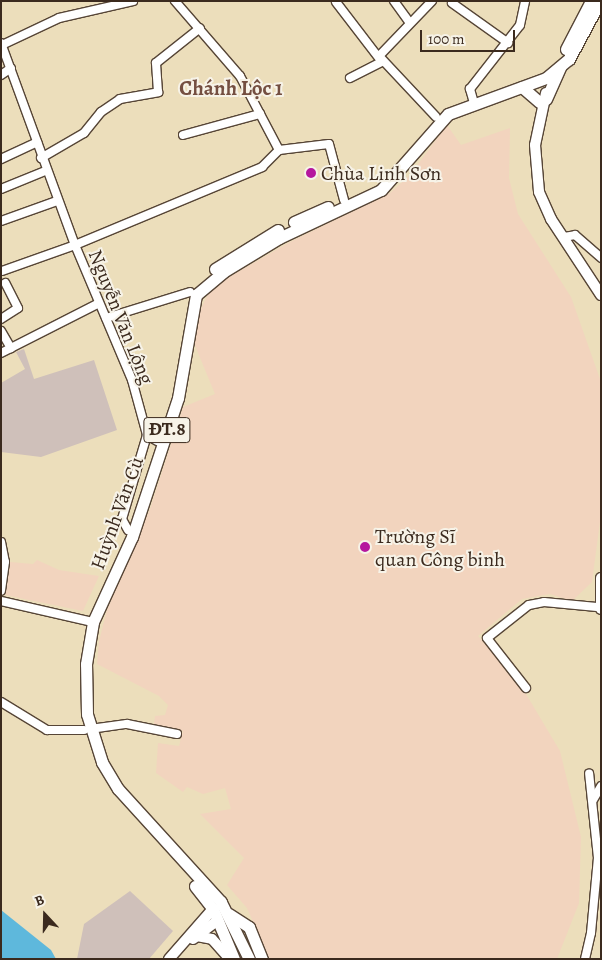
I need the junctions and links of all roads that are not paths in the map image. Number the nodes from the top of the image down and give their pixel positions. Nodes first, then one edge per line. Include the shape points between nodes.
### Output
1 (133, 1) edge
2 (175, 1) edge
3 (394, 1) edge
4 (432, 1) edge
5 (525, 1) edge
6 (336, 2) edge
7 (452, 3) dead end
8 (102, 5) edge
9 (597, 5) edge
10 (410, 23) junction
11 (200, 28) junction
12 (508, 43) junction
13 (2, 44) edge
14 (380, 60) junction
15 (562, 62) junction
16 (11, 68) junction
17 (1, 75) edge
18 (350, 78) dead end
19 (542, 80) junction
20 (521, 87) junction
21 (473, 100) junction
22 (543, 100) junction
23 (260, 114) junction
24 (436, 116) junction
25 (183, 135) dead end
26 (37, 142) junction
27 (279, 150) junction
28 (41, 158) junction
29 (1, 159) edge
30 (45, 171) junction
31 (1, 189) edge
32 (344, 200) junction
33 (57, 201) junction
34 (1, 221) edge
35 (564, 236) junction
36 (74, 245) junction
37 (601, 258) edge
38 (2, 271) edge
39 (5, 283) dead end
40 (195, 291) junction
41 (601, 295) edge
42 (99, 303) junction
43 (106, 318) junction
44 (1, 319) edge
45 (1, 331) edge
46 (11, 348) junction
47 (1, 353) edge
48 (155, 440) junction
49 (1, 542) edge
50 (601, 578) edge
51 (1, 590) edge
52 (1, 601) edge
53 (599, 608) edge
54 (91, 622) junction
55 (526, 688) dead end
56 (1, 702) edge
57 (87, 729) junction
58 (177, 734) dead end
59 (589, 773) dead end
60 (601, 786) edge
61 (593, 800) junction
62 (599, 878) edge
63 (217, 910) junction
64 (235, 916) junction
65 (601, 928) edge
66 (592, 929) junction
67 (197, 936) junction
68 (231, 956) edge
69 (169, 959) edge
70 (249, 959) edge
71 (256, 959) edge
72 (262, 959) edge
73 (584, 959) edge

1 - 8 street
2 - 11 street
3 - 10 street
4 - 10 street
5 - 12 street via 520,25
6 - 14 street
7 - 12 street
8 - 13 street via 58,18
9 - 15 main road
10 - 14 street
11 - 23 street via 240,76
11 - 28 street via 156,63 158,92 120,99 101,112 84,133
12 - 21 street via 470,89
13 - 16 street
14 - 18 street
14 - 24 street
15 - 19 main road
15 - 22 main road via 556,86
16 - 17 street
16 - 26 street
19 - 20 main road
19 - 22 street
20 - 21 main road
20 - 22 main road
21 - 24 main road
21 - 40 main road via 441,121 381,190 279,238
22 - 35 street via 535,145 537,183 551,219
23 - 25 street
23 - 27 street
24 - 32 main road via 385,178
26 - 28 street
26 - 29 street
27 - 32 street via 328,144
27 - 36 street via 262,167
28 - 30 street
30 - 31 street
30 - 33 street
32 - 40 main road via 258,241
33 - 34 street
33 - 36 street
35 - 37 street via 575,235
35 - 41 street
36 - 38 street, Nguyễn Văn Lộng
36 - 42 street, Nguyễn Văn Lộng
39 - 44 street via 18,308
40 - 43 street
40 - 48 main road via 176,376
42 - 43 street, Nguyễn Văn Lộng
42 - 46 street
43 - 48 street, Nguyễn Văn Lộng
45 - 46 street
46 - 47 street
48 - 54 main road via 130,534
49 - 51 street via 5,562
50 - 53 street
52 - 54 street
53 - 55 street via 537,603 512,614 487,638
54 - 57 main road via 80,690
56 - 57 street via 47,730
57 - 58 street via 127,724
57 - 63 main road via 117,799
59 - 61 street
60 - 61 street
61 - 62 street
62 - 66 street
63 - 64 main road
63 - 67 street
63 - 68 main road
63 - 69 street
64 - 70 main road
64 - 71 main road
64 - 72 main road via 249,927
65 - 66 street
66 - 73 street
67 - 68 street via 212,939
67 - 69 street

